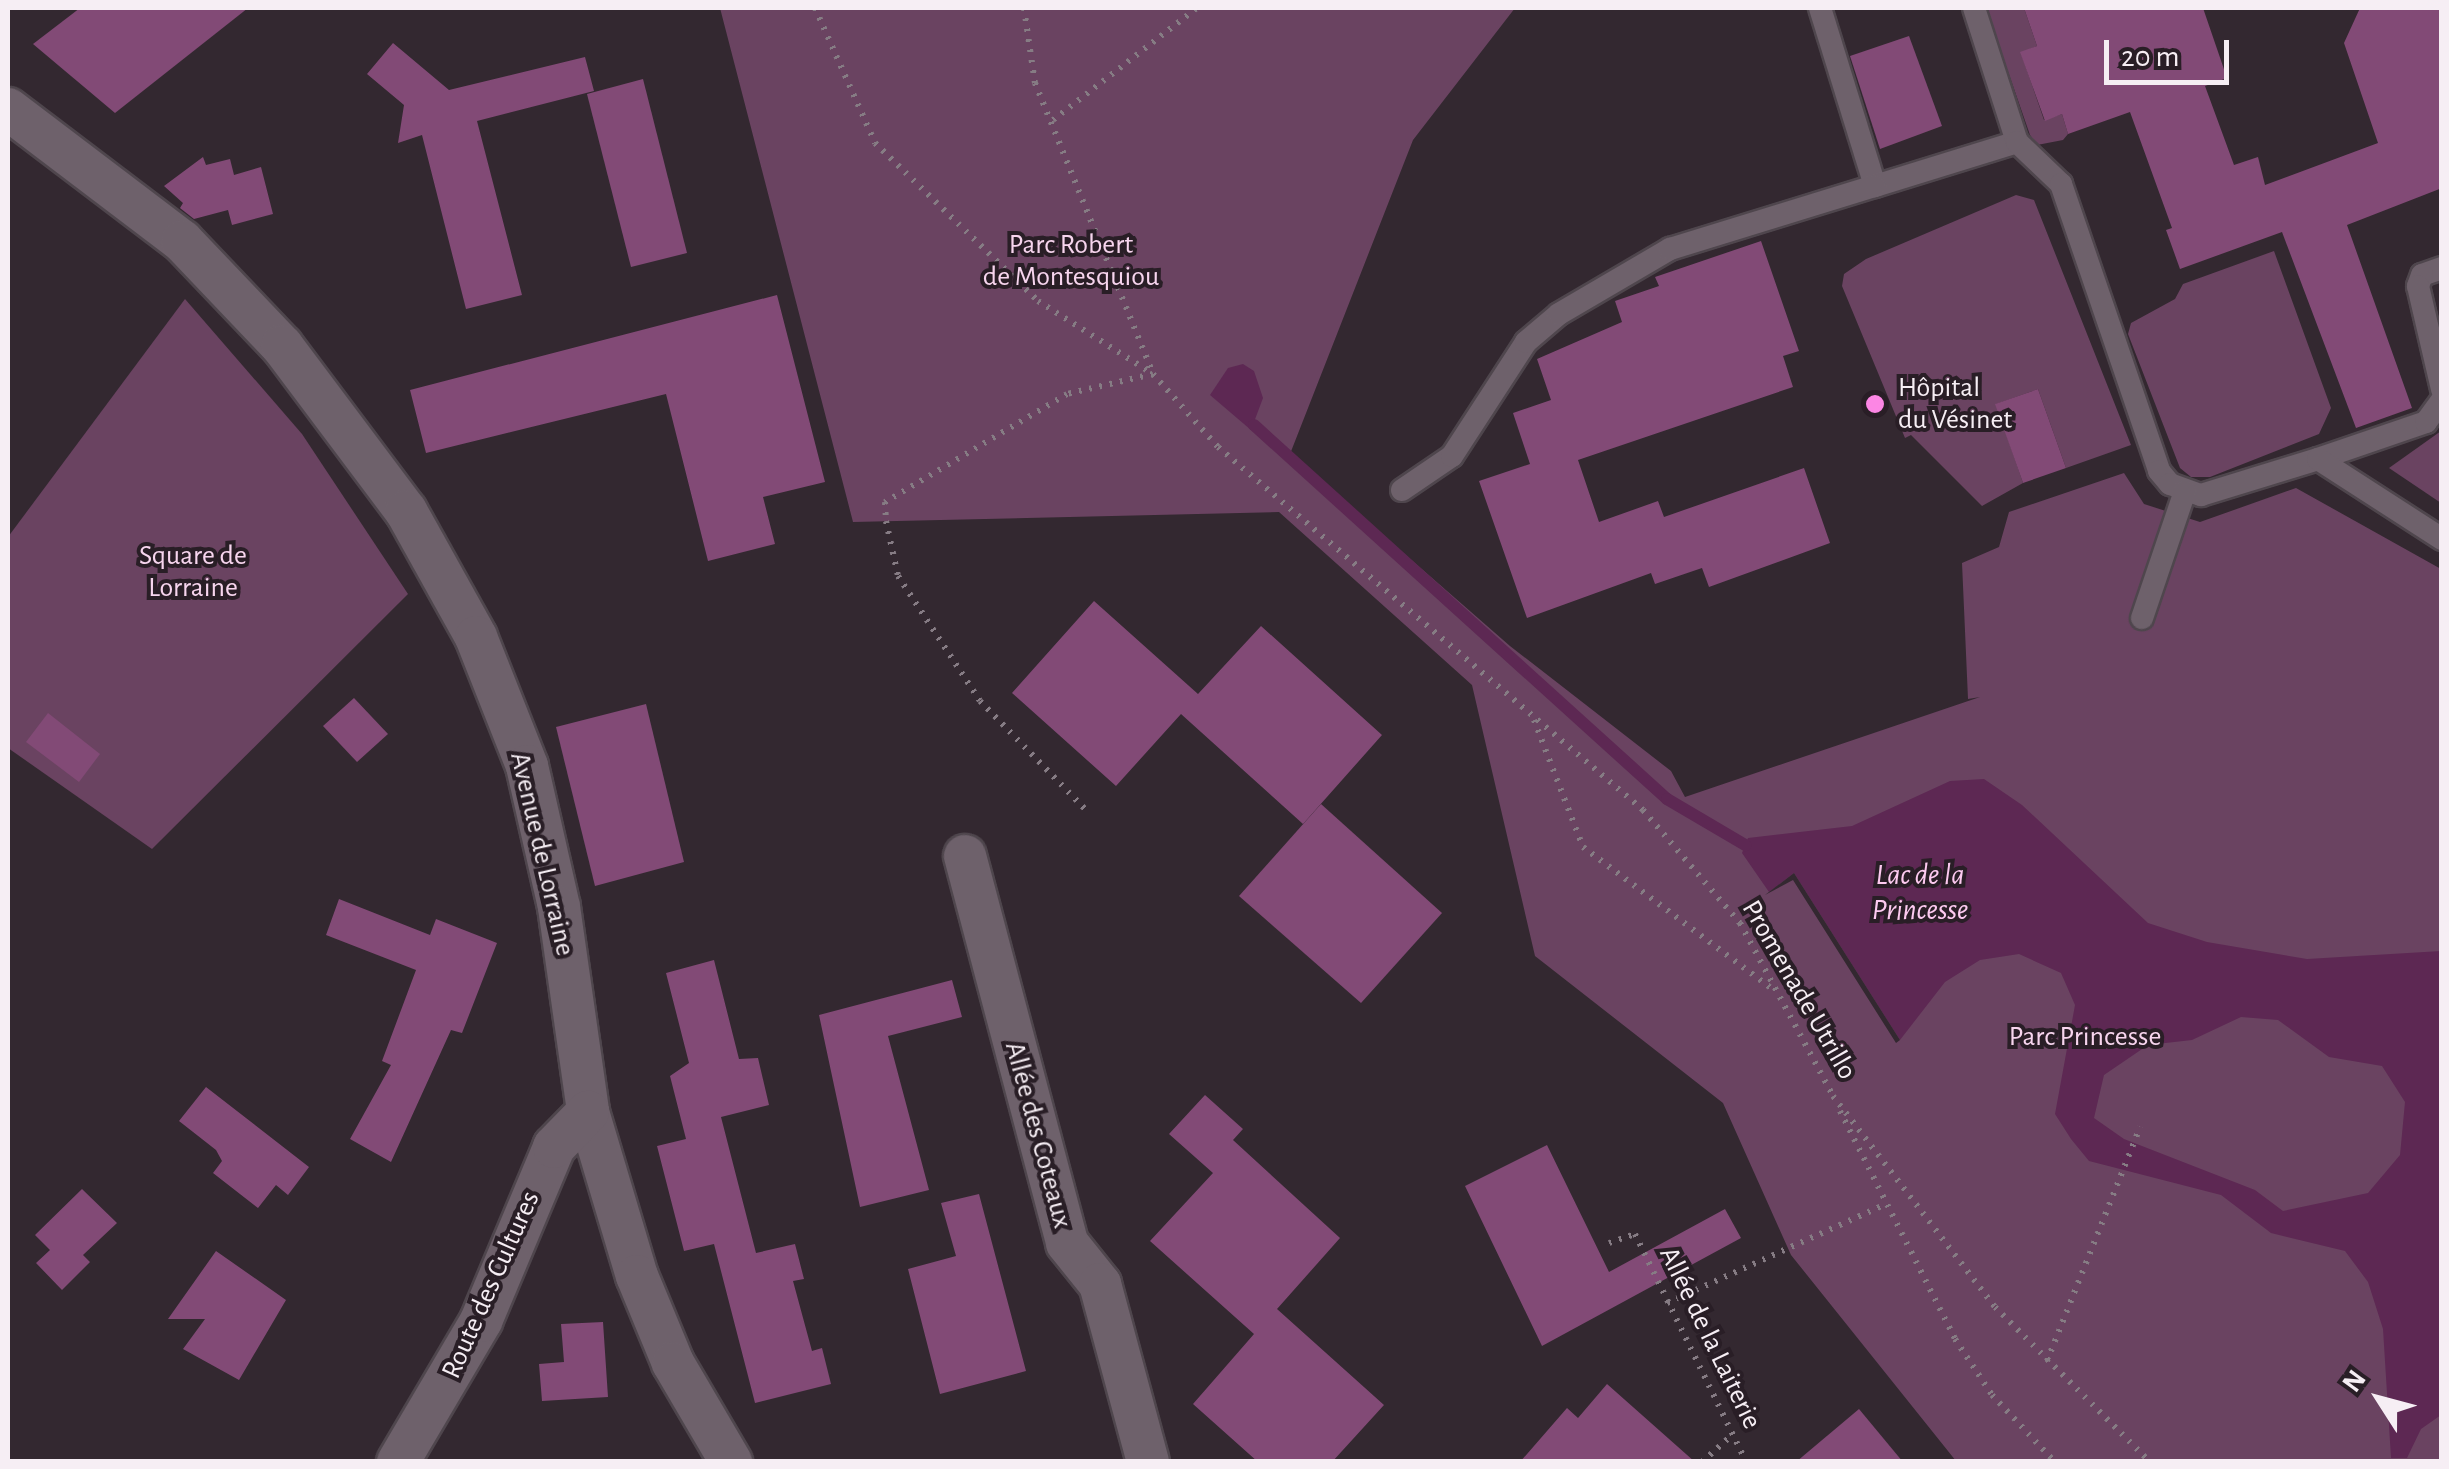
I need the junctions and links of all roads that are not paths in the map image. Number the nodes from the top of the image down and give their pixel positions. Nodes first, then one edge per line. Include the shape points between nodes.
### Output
1 (1820, 8) edge
2 (1974, 8) edge
3 (8, 109) edge
4 (2016, 142) junction
5 (1876, 186) junction
6 (2442, 268) edge
7 (2442, 389) edge
8 (2442, 400) edge
9 (2318, 459) junction
10 (1402, 490) dead end
11 (2184, 491) junction
12 (2442, 539) edge
13 (2142, 618) dead end
14 (965, 856) dead end
15 (588, 1112) junction
16 (398, 1462) edge
17 (731, 1462) edge
18 (1148, 1462) edge

1 - 5 lane
2 - 4 lane
3 - 15 street, Avenue de Lorraine via 182,241 282,346 406,511 476,637 527,766 559,907
4 - 5 lane
4 - 11 lane via 2061,184 2159,471
5 - 10 lane via 1670,248 1559,314 1526,342 1452,456
6 - 7 lane via 2422,275 2418,286
8 - 9 lane via 2426,422
9 - 11 lane via 2201,495
9 - 12 lane
11 - 13 lane
14 - 18 street, Allée des Coteaux via 1068,1243 1100,1284
15 - 16 street, Route des Cultures via 554,1148 481,1322
15 - 17 street, Avenue de Lorraine via 652,1311 673,1362

